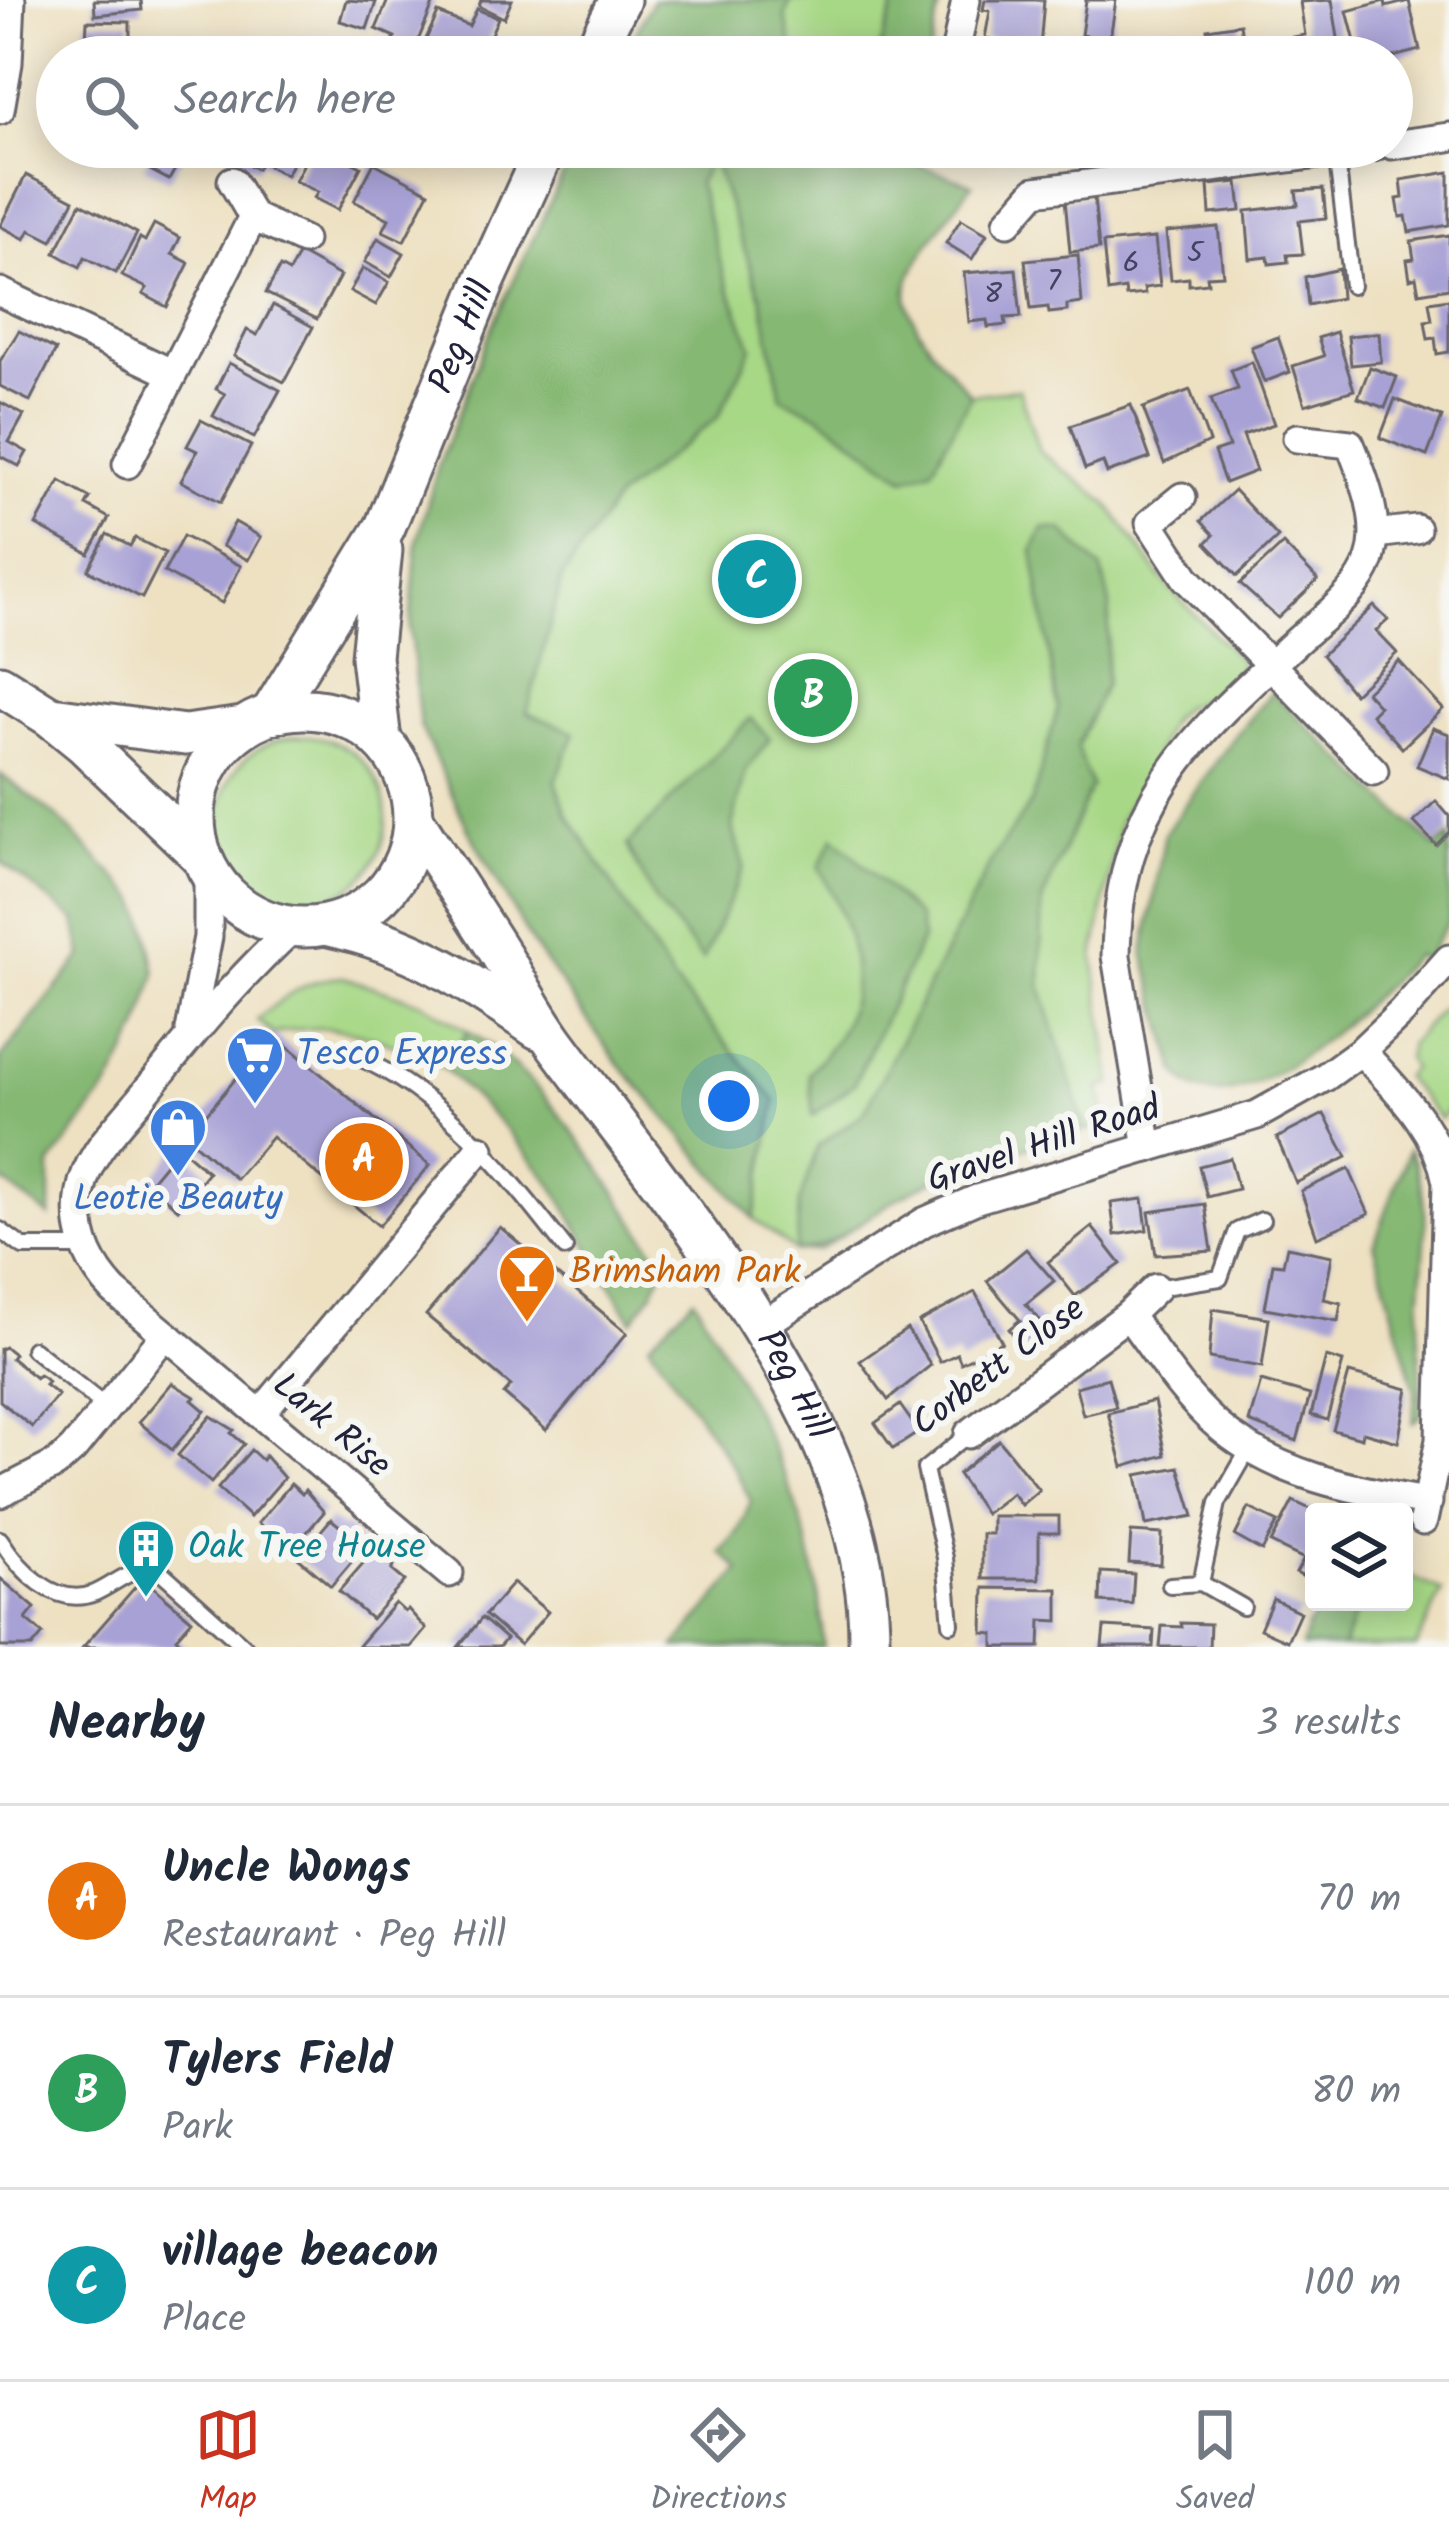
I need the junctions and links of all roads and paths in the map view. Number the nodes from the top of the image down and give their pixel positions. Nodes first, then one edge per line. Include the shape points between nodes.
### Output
1 (11, 0) edge
2 (620, 0) edge
3 (966, 0) edge
4 (602, 36) edge
5 (959, 36) edge
6 (0, 110) edge
7 (1449, 137) edge
8 (1413, 142) edge
9 (536, 168) edge
10 (1213, 168) edge
11 (1338, 168) edge
12 (232, 181) dead end
13 (253, 217) junction
14 (1008, 222) dead end
15 (303, 240) dead end
16 (1352, 286) dead end
17 (0, 292) edge
18 (171, 373) junction
19 (1297, 438) dead end
20 (128, 464) dead end
21 (1182, 497) dead end
22 (385, 527) junction
23 (1416, 529) dead end
24 (1376, 534) junction
25 (1270, 665) junction
26 (0, 685) edge
27 (51, 717) junction
28 (257, 720) junction
29 (381, 741) junction
30 (1374, 771) dead end
31 (414, 820) junction
32 (205, 865) junction
33 (311, 927) junction
34 (1449, 958) edge
35 (189, 1034) junction
36 (552, 1039) junction
37 (1360, 1051) junction
38 (355, 1055) dead end
39 (1148, 1148) junction
40 (480, 1149) junction
41 (1262, 1220) dead end
42 (0, 1229) edge
43 (84, 1247) junction
44 (565, 1248) dead end
45 (1156, 1288) joint
46 (1128, 1315) junction
47 (759, 1327) junction
48 (165, 1335) junction
49 (33, 1349) dead end
50 (106, 1407) junction
51 (261, 1413) junction
52 (969, 1434) joint
53 (1249, 1449) junction
54 (0, 1492) edge
55 (0, 1539) edge
56 (449, 1573) dead end
57 (1202, 1583) junction
58 (1170, 1585) dead end
59 (1243, 1607) dead end
60 (951, 1624) dead end
61 (245, 1647) edge
62 (869, 1647) edge

1 - 6 street
2 - 4 main road
3 - 5 street
7 - 8 street
9 - 22 main road, Peg Hill
10 - 14 street via 1035,191
11 - 16 lane
12 - 13 street
13 - 15 street
13 - 18 street
17 - 18 street
18 - 20 street
19 - 24 street via 1350,444
21 - 25 street via 1150,523 1159,541
22 - 28 main road
22 - 29 main road via 371,657
23 - 24 street
24 - 25 street via 1350,592
25 - 30 street
25 - 39 street via 1197,738 1136,832 1116,956
26 - 27 main road
27 - 28 main road via 185,735
27 - 32 main road
28 - 29 main road via 302,708 332,712
28 - 32 main road via 220,748 203,774 194,807
29 - 31 main road via 409,784
31 - 33 main road via 408,856 390,887 363,911
31 - 36 main road, Peg Hill
32 - 33 main road via 229,899 258,919
32 - 35 street via 208,937
33 - 35 street via 236,982
33 - 36 main road, Peg Hill via 369,934 445,966
34 - 37 street, Gravel Hill Road
35 - 43 street via 86,1171
36 - 47 main road, Peg Hill
37 - 39 street, Gravel Hill Road via 1257,1115
37 - 53 street, Corbett Close via 1432,1135 1448,1182 1440,1440 1426,1512
38 - 40 lane via 390,1070
39 - 47 street, Gravel Hill Road via 977,1198 924,1222
40 - 44 lane
40 - 51 street
41 - 45 lane, Corbett Close via 1237,1231 1220,1278
42 - 43 lane via 23,1246
43 - 48 street, Lark Rise via 94,1270
45 - 46 street, Corbett Close
46 - 52 street, Corbett Close
46 - 53 street, Corbett Close via 1189,1396
47 - 62 main road, Peg Hill via 839,1479 858,1544
48 - 50 street
48 - 51 street, Lark Rise
49 - 50 lane
50 - 54 street via 56,1464
51 - 56 street, Lark Rise
52 - 60 lane, Corbett Close via 925,1469
53 - 57 lane via 1218,1503
55 - 61 lane via 44,1586 69,1598 158,1569
57 - 58 lane
57 - 59 lane

